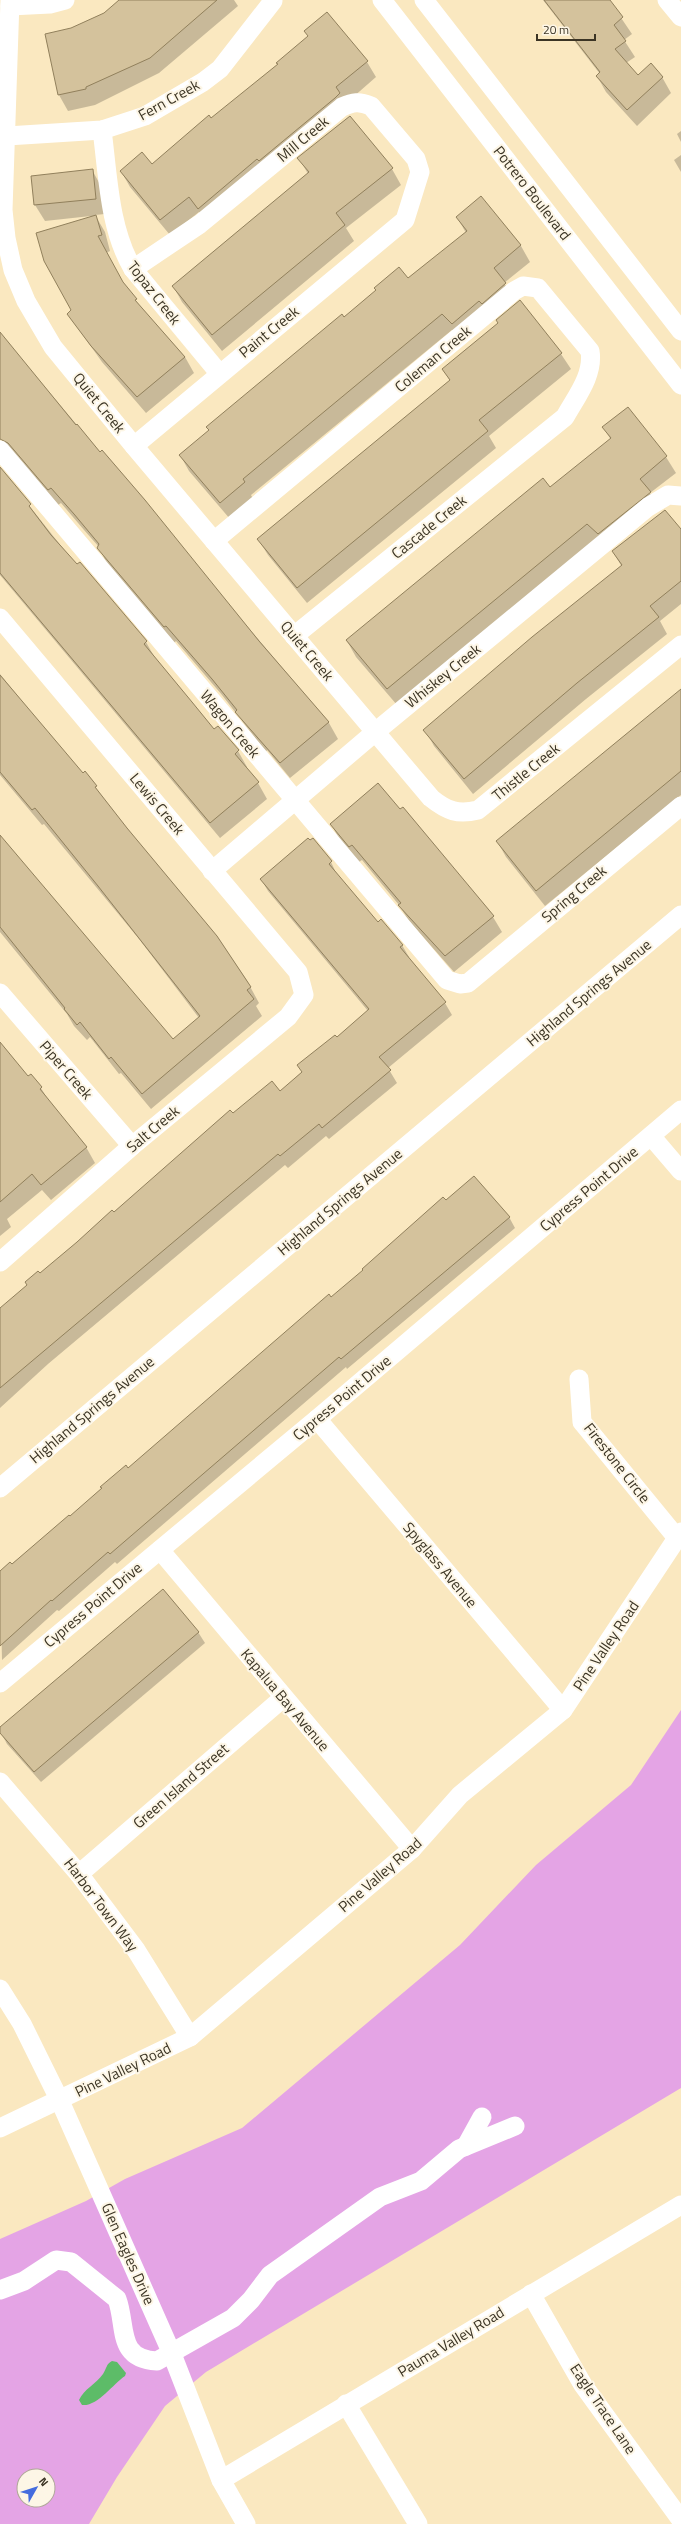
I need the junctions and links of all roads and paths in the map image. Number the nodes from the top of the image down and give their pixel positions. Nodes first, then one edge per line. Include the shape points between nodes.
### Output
1 (65, 0) edge
2 (382, 0) edge
3 (424, 0) edge
4 (667, 0) edge
5 (273, 1) dead end
6 (10, 3) edge
7 (681, 17) edge
8 (102, 130) junction
9 (7, 136) junction
10 (405, 220) joint
11 (133, 269) junction
12 (681, 331) edge
13 (219, 373) junction
14 (681, 385) edge
15 (565, 417) joint
16 (134, 446) junction
17 (0, 450) edge
18 (681, 496) edge
19 (214, 541) junction
20 (0, 618) edge
21 (294, 636) junction
22 (681, 645) edge
23 (374, 733) junction
24 (294, 801) junction
25 (681, 806) edge
26 (212, 870) junction
27 (681, 915) edge
28 (468, 983) joint
29 (0, 993) edge
30 (304, 995) joint
31 (681, 1110) edge
32 (652, 1136) junction
33 (132, 1146) junction
34 (681, 1171) edge
35 (0, 1262) edge
36 (579, 1379) dead end
37 (317, 1419) junction
38 (0, 1488) edge
39 (679, 1535) edge
40 (160, 1550) junction
41 (0, 1682) edge
42 (283, 1698) junction
43 (563, 1710) junction
44 (0, 1782) edge
45 (412, 1849) junction
46 (79, 1874) junction
47 (0, 1989) edge
48 (190, 2037) junction
49 (60, 2101) junction
50 (482, 2117) dead end
51 (515, 2126) dead end
52 (0, 2128) edge
53 (466, 2146) junction
54 (681, 2204) edge
55 (0, 2290) edge
56 (531, 2294) junction
57 (172, 2354) junction
58 (346, 2404) junction
59 (221, 2480) junction
60 (681, 2520) edge
61 (246, 2524) edge
62 (418, 2524) edge

1 - 6 street via 50,4
2 - 14 street, Potrero Boulevard
3 - 12 street
4 - 7 street
5 - 8 street, Fern Creek via 220,69 203,82 144,116
6 - 9 street, Quiet Creek
8 - 9 street, Fern Creek
8 - 11 street, Topaz Creek via 114,216 124,255
9 - 16 street, Quiet Creek via 3,210 6,238 18,282 26,301 53,346
10 - 11 street, Mill Creek via 420,172 416,159 371,106 353,102 342,107 200,224
10 - 13 street, Paint Creek
11 - 13 street, Topaz Creek
13 - 16 street, Paint Creek
15 - 19 street, Coleman Creek via 588,372 591,363 590,351 538,288 523,286
15 - 21 street, Cascade Creek
16 - 19 street, Quiet Creek
17 - 24 street, Wagon Creek
18 - 23 street, Whiskey Creek via 668,495 648,507
19 - 21 street, Quiet Creek
20 - 26 street, Lewis Creek
21 - 23 street, Quiet Creek
22 - 23 street, Thistle Creek via 478,810 456,813 442,807 431,798
23 - 24 street, Whiskey Creek
24 - 26 street, Whiskey Creek
24 - 28 street, Wagon Creek via 439,973 447,980 460,984
25 - 28 street, Spring Creek
26 - 30 street, Lewis Creek via 298,972
27 - 38 street, Highland Springs Avenue
29 - 33 street, Piper Creek
30 - 33 street, Salt Creek via 288,1016
31 - 32 street, Cypress Point Drive
32 - 34 street
32 - 37 street, Cypress Point Drive
33 - 35 street, Salt Creek
36 - 39 street, Firestone Circle via 582,1422
37 - 40 street, Cypress Point Drive
37 - 43 street, Spyglass Avenue
39 - 43 street, Pine Valley Road
40 - 41 street, Cypress Point Drive
40 - 42 street, Kapalua Bay Avenue
42 - 45 street, Kapalua Bay Avenue
42 - 46 street, Green Island Street
43 - 45 street, Pine Valley Road via 460,1795
44 - 46 street, Harbor Town Way
45 - 48 street, Pine Valley Road
46 - 48 street, Harbor Town Way via 136,1950
47 - 49 street, Glen Eagles Drive via 22,2024
48 - 49 street, Pine Valley Road
49 - 52 street, Pine Valley Road
49 - 57 street, Glen Eagles Drive
50 - 53 street
51 - 53 street
53 - 57 street via 452,2154 421,2181 380,2197 292,2258 270,2275 239,2314
54 - 56 street, Pauma Valley Road
55 - 57 street via 24,2281 56,2260 72,2262 117,2299 122,2335 133,2353 144,2359 157,2361
56 - 58 street, Pauma Valley Road
56 - 60 street, Eagle Trace Lane via 583,2385
57 - 59 street, Glen Eagles Drive
58 - 59 street, Pauma Valley Road
58 - 62 street
59 - 61 street, Glen Eagles Drive

